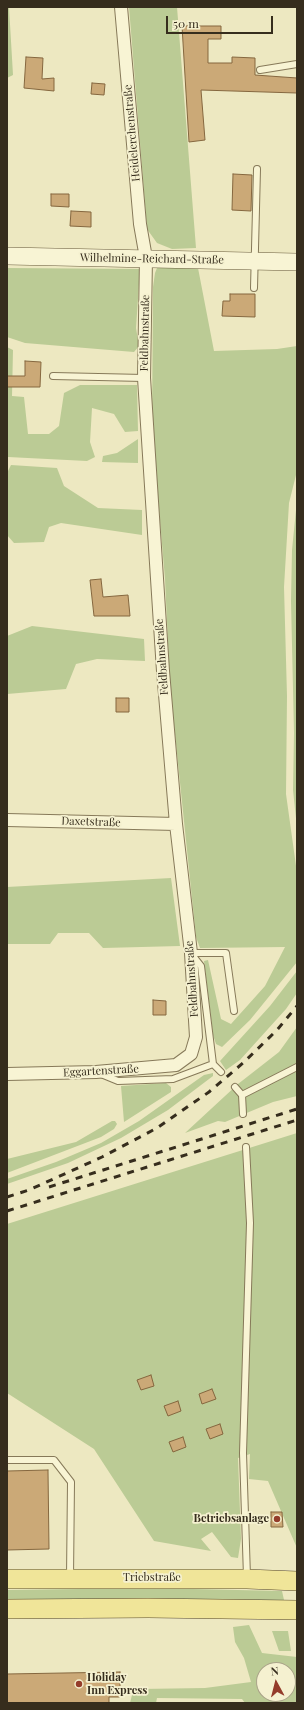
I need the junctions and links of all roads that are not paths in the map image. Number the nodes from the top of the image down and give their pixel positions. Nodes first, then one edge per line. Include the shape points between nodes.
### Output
1 (121, 7) edge
2 (297, 64) edge
3 (260, 70) dead end
4 (257, 169) dead end
5 (7, 256) edge
6 (146, 258) junction
7 (254, 261) junction
8 (297, 262) edge
9 (254, 288) dead end
10 (54, 376) dead end
11 (144, 378) junction
12 (7, 820) edge
13 (176, 824) junction
14 (191, 953) junction
15 (234, 1010) dead end
16 (191, 1054) joint
17 (213, 1064) junction
18 (297, 1067) edge
19 (96, 1072) junction
20 (221, 1072) dead end
21 (7, 1074) edge
22 (235, 1087) dead end
23 (242, 1094) junction
24 (243, 1114) dead end
25 (246, 1147) dead end
26 (7, 1460) edge
27 (70, 1578) junction
28 (7, 1579) edge
29 (247, 1579) junction
30 (297, 1581) edge
31 (7, 1609) edge
32 (297, 1610) edge

1 - 6 street, Heidelerchenstraße via 140,224
2 - 3 lane
4 - 7 lane
5 - 6 street, Wilhelmine-Reichard-Straße
6 - 7 street, Wilhelmine-Reichard-Straße
6 - 11 street, Feldbahnstraße
7 - 8 street, Wilhelmine-Reichard-Straße
7 - 9 lane
10 - 11 lane
11 - 13 street, Feldbahnstraße via 163,671
12 - 13 street, Daxetstraße
13 - 14 street, Feldbahnstraße
14 - 15 lane via 226,952
14 - 16 street, Feldbahnstraße via 196,1037
14 - 17 lane via 201,966
16 - 19 street, Eggartenstraße via 176,1065
17 - 19 lane via 173,1079 118,1081
17 - 20 lane
18 - 23 lane
19 - 21 street, Eggartenstraße
22 - 23 lane
23 - 24 lane
25 - 29 lane via 250,1263 243,1453
26 - 27 lane via 54,1460 71,1482
27 - 28 main road, Triebstraße
27 - 29 main road, Triebstraße
29 - 30 main road, Triebstraße
31 - 32 main road

